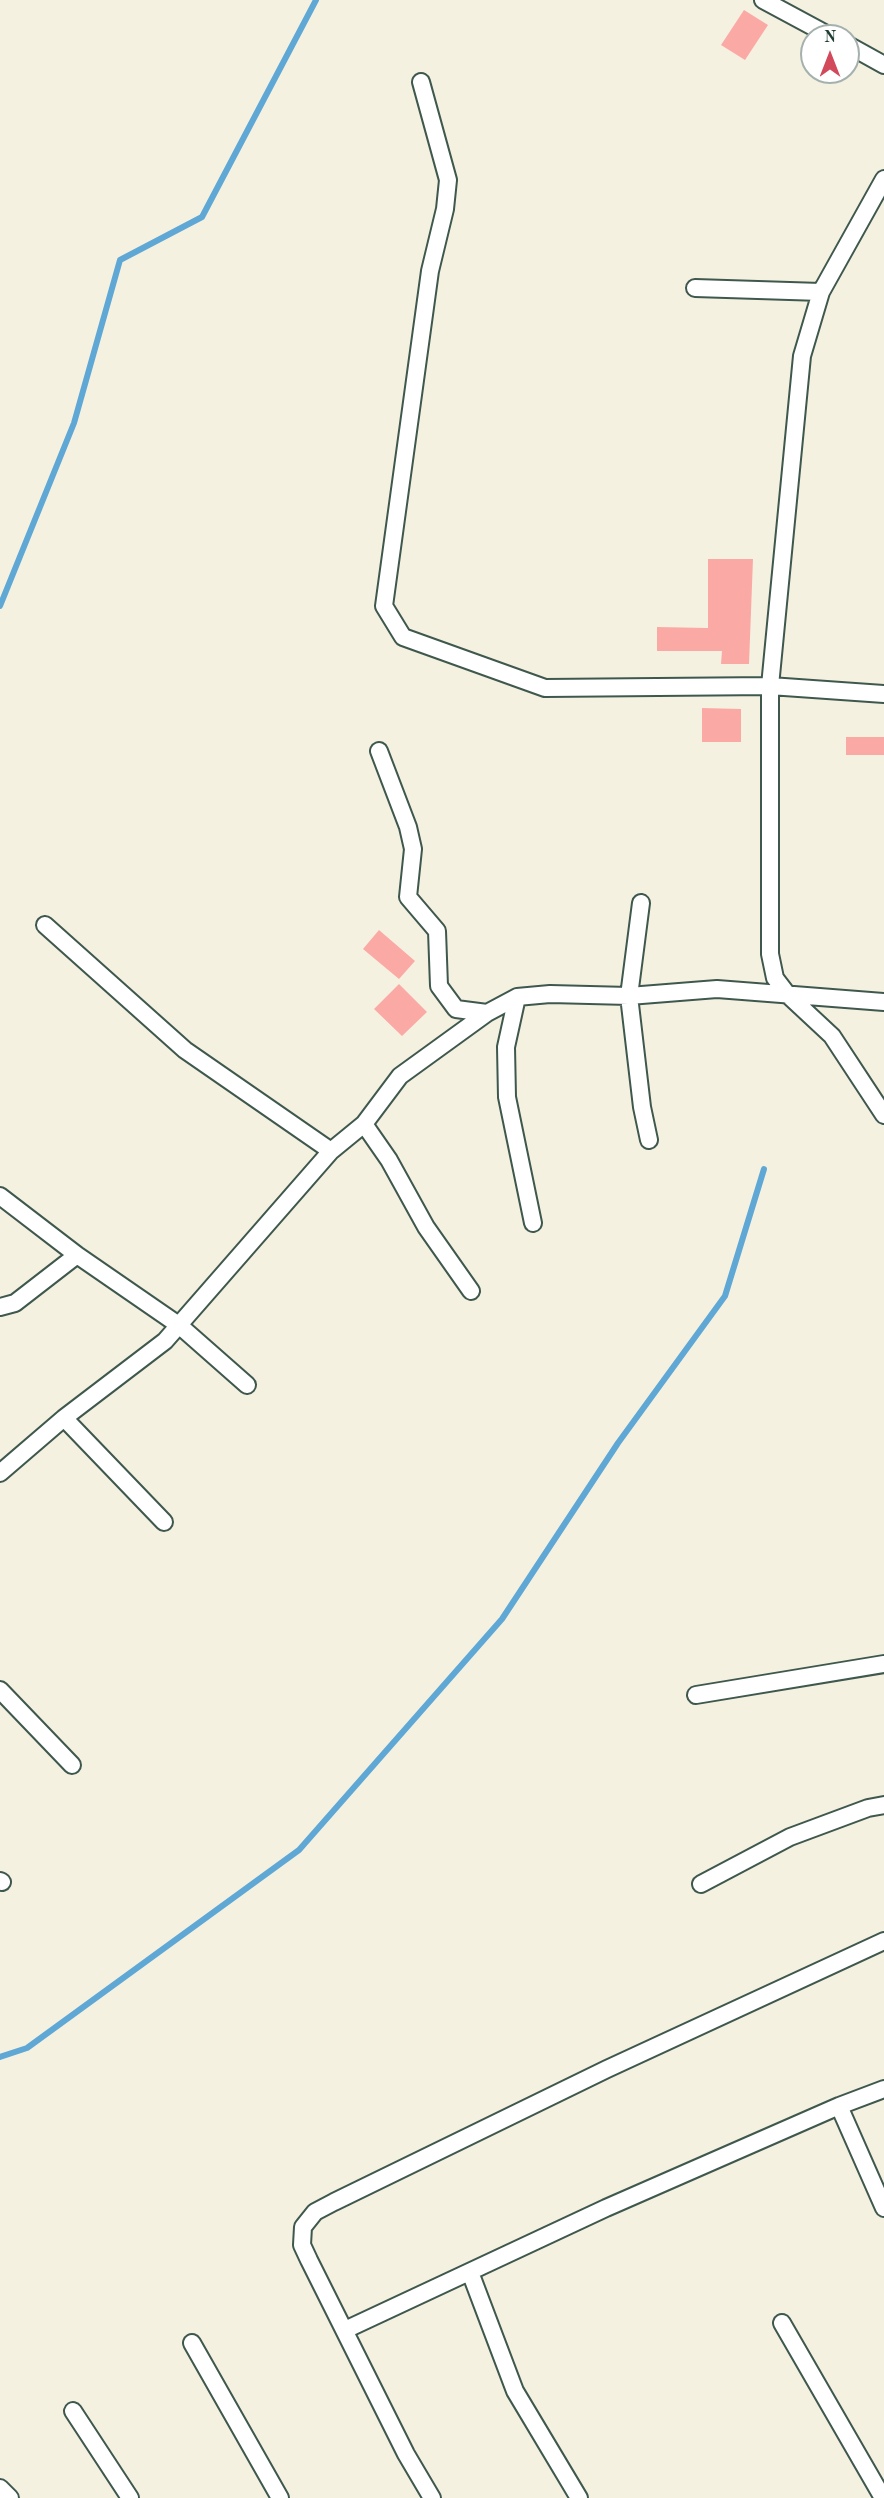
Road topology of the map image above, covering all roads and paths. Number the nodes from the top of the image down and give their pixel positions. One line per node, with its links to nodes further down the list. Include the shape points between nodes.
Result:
1 (763, 0): 2 (street)
2 (808, 24)
3 (860, 52): 4 (street)
4 (884, 65)
5 (422, 82): 9 (street, via 448,180 446,209 430,271 384,606 403,637 545,688)
6 (884, 179): 8 (street)
7 (695, 288): 8 (street)
8 (821, 292): 9 (street, via 802,356)
9 (770, 686): 10 (street); 14 (street, via 770,954 775,978)
10 (884, 694)
11 (379, 751): 18 (street, via 413,849 408,897 437,931 439,986 456,1009)
12 (641, 903): 15 (street)
13 (45, 926): 22 (street, via 185,1050)
14 (788, 995): 15 (street, via 717,989); 17 (street); 19 (street, via 832,1036)
15 (629, 996): 16 (street); 21 (street)
16 (517, 997): 18 (street); 24 (street, via 506,1047 507,1096)
17 (884, 1002)
18 (487, 1013): 20 (street, via 400,1076)
19 (884, 1115)
20 (364, 1124): 22 (street); 26 (street, via 390,1160 426,1227)
21 (649, 1140)
22 (331, 1151): 28 (street)
23 (0, 1196): 25 (street)
24 (533, 1223)
25 (77, 1255): 27 (street, via 15,1303); 28 (street)
26 (471, 1291)
27 (0, 1307)
28 (180, 1326): 29 (street); 30 (street)
29 (247, 1385)
30 (64, 1418): 31 (street); 32 (street)
31 (0, 1473)
32 (164, 1522)
33 (884, 1664): 35 (street)
34 (0, 1690): 36 (street)
35 (696, 1695)
36 (72, 1765)
37 (884, 1805): 38 (street, via 790,1837)
38 (701, 1884)
39 (884, 1941): 45 (street, via 607,2068 315,2212 303,2227 302,2245)
40 (884, 2090): 41 (street)
41 (839, 2106): 42 (street); 43 (street)
42 (884, 2208)
43 (470, 2272): 45 (street); 53 (street, via 515,2391)
44 (782, 2323): 54 (street)
45 (345, 2330): 52 (street)
46 (192, 2343): 51 (street)
47 (73, 2411): 50 (street)
48 (0, 2488): 49 (street)
49 (10, 2498)
50 (130, 2498)
51 (280, 2498)
52 (432, 2498)
53 (579, 2498)
54 (882, 2498)

